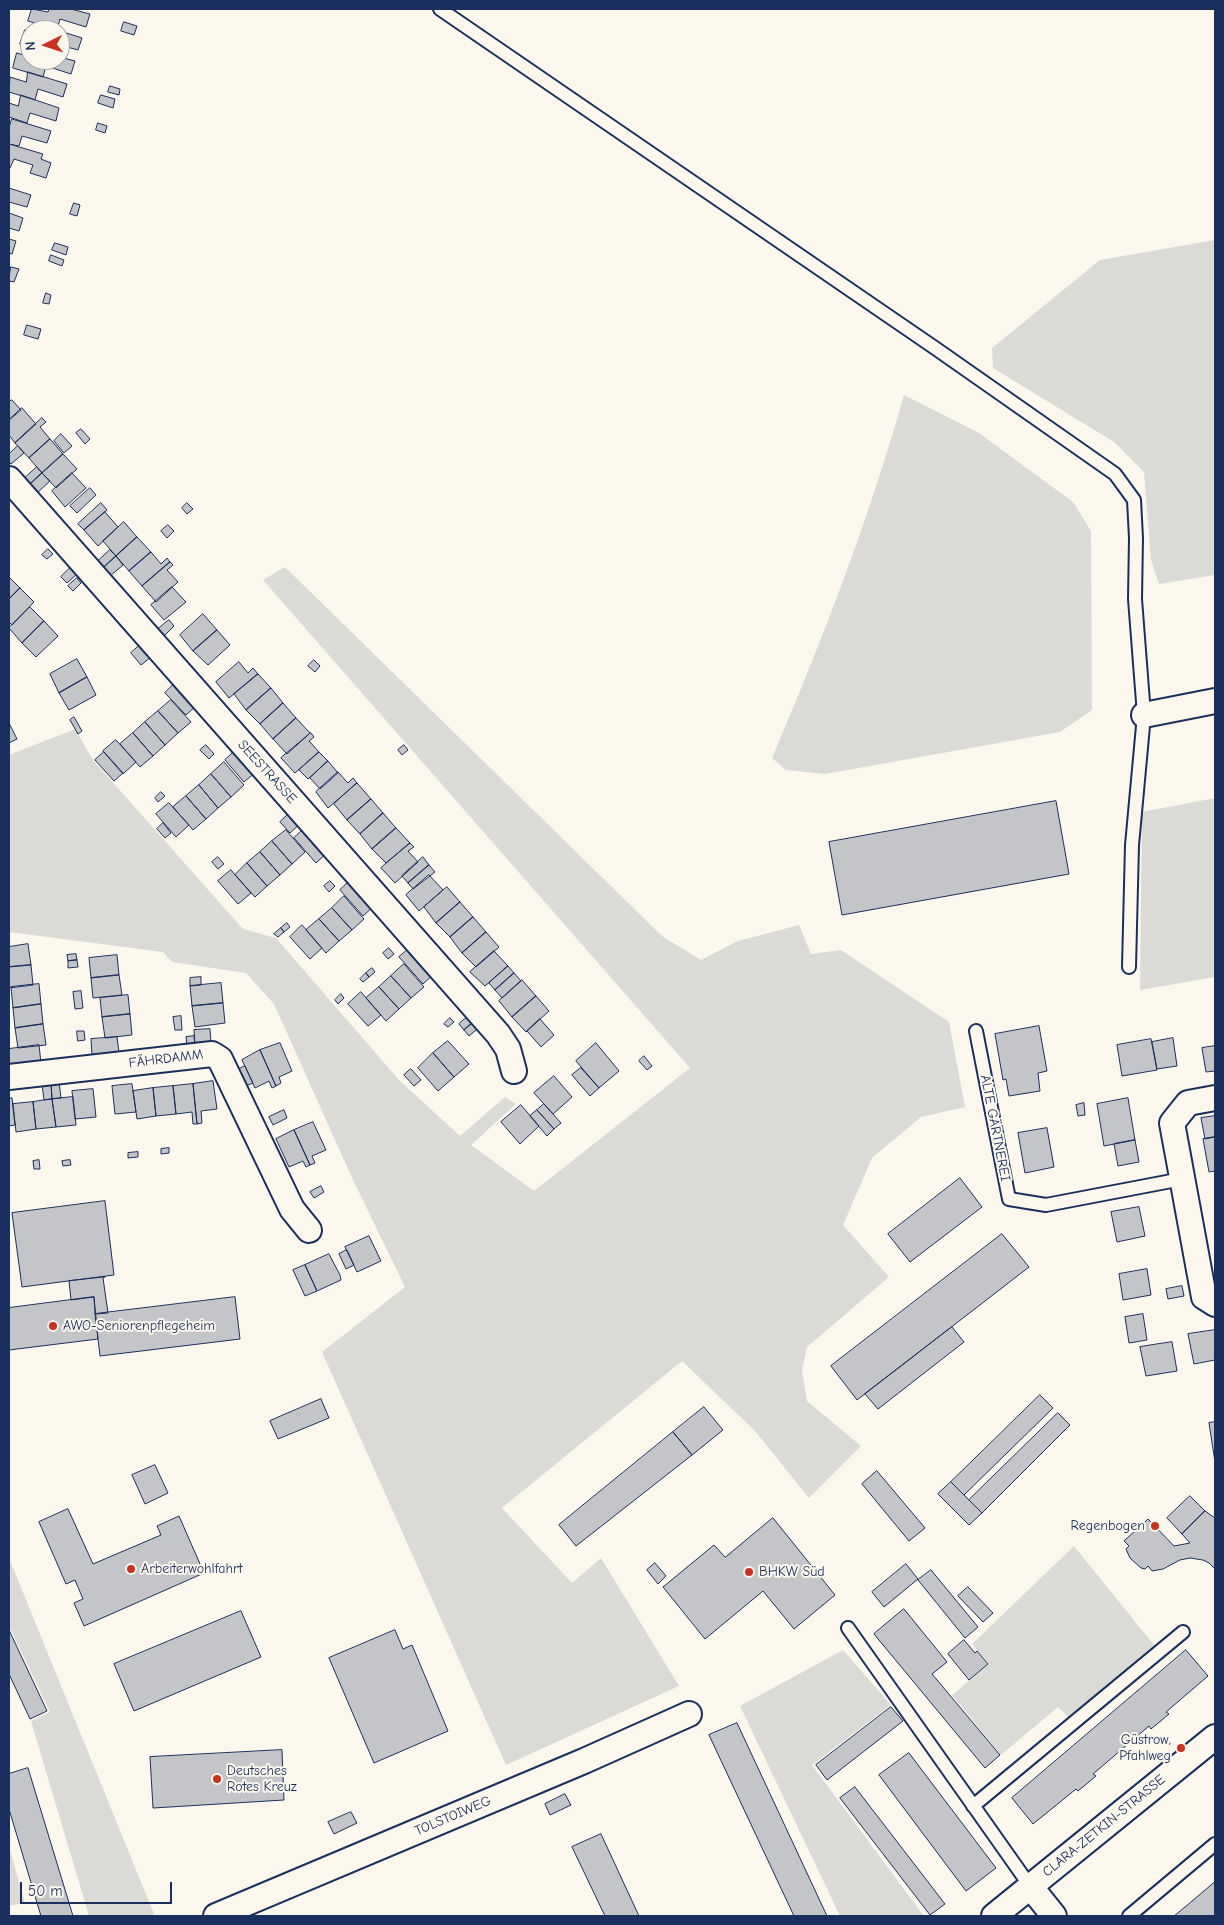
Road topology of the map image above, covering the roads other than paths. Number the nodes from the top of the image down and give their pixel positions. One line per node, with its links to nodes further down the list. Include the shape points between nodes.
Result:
1 (440, 9): 4 (lane, via 1115,474 1134,500 1135,599)
2 (9, 479): 7 (street, SEESTRASSE, via 498,1034 508,1049)
3 (1215, 701): 4 (street)
4 (1144, 715): 5 (lane, via 1132,845)
5 (1129, 967)
6 (976, 1031): 10 (lane, ALTE GÄRTNEREI, via 1009,1198 1046,1205)
7 (514, 1071)
8 (9, 1078): 11 (street, FÄHRDAMM, via 212,1054 220,1060 292,1209)
9 (1215, 1098): 10 (street, via 1188,1103 1172,1122)
10 (1182, 1179): 12 (street, via 1204,1297)
11 (309, 1230)
12 (1215, 1304)
13 (848, 1628): 17 (lane)
14 (1183, 1632): 17 (lane)
15 (689, 1714): 20 (street, TOLSTOIWEG)
16 (1215, 1737): 19 (street, CLARA-ZETKIN-STRASSE)
17 (973, 1806): 19 (lane)
18 (1215, 1844): 23 (lane)
19 (1030, 1886): 21 (street, CLARA-ZETKIN-STRASSE); 22 (street)
20 (216, 1916)
21 (994, 1916)
22 (1054, 1916)
23 (1129, 1916)

